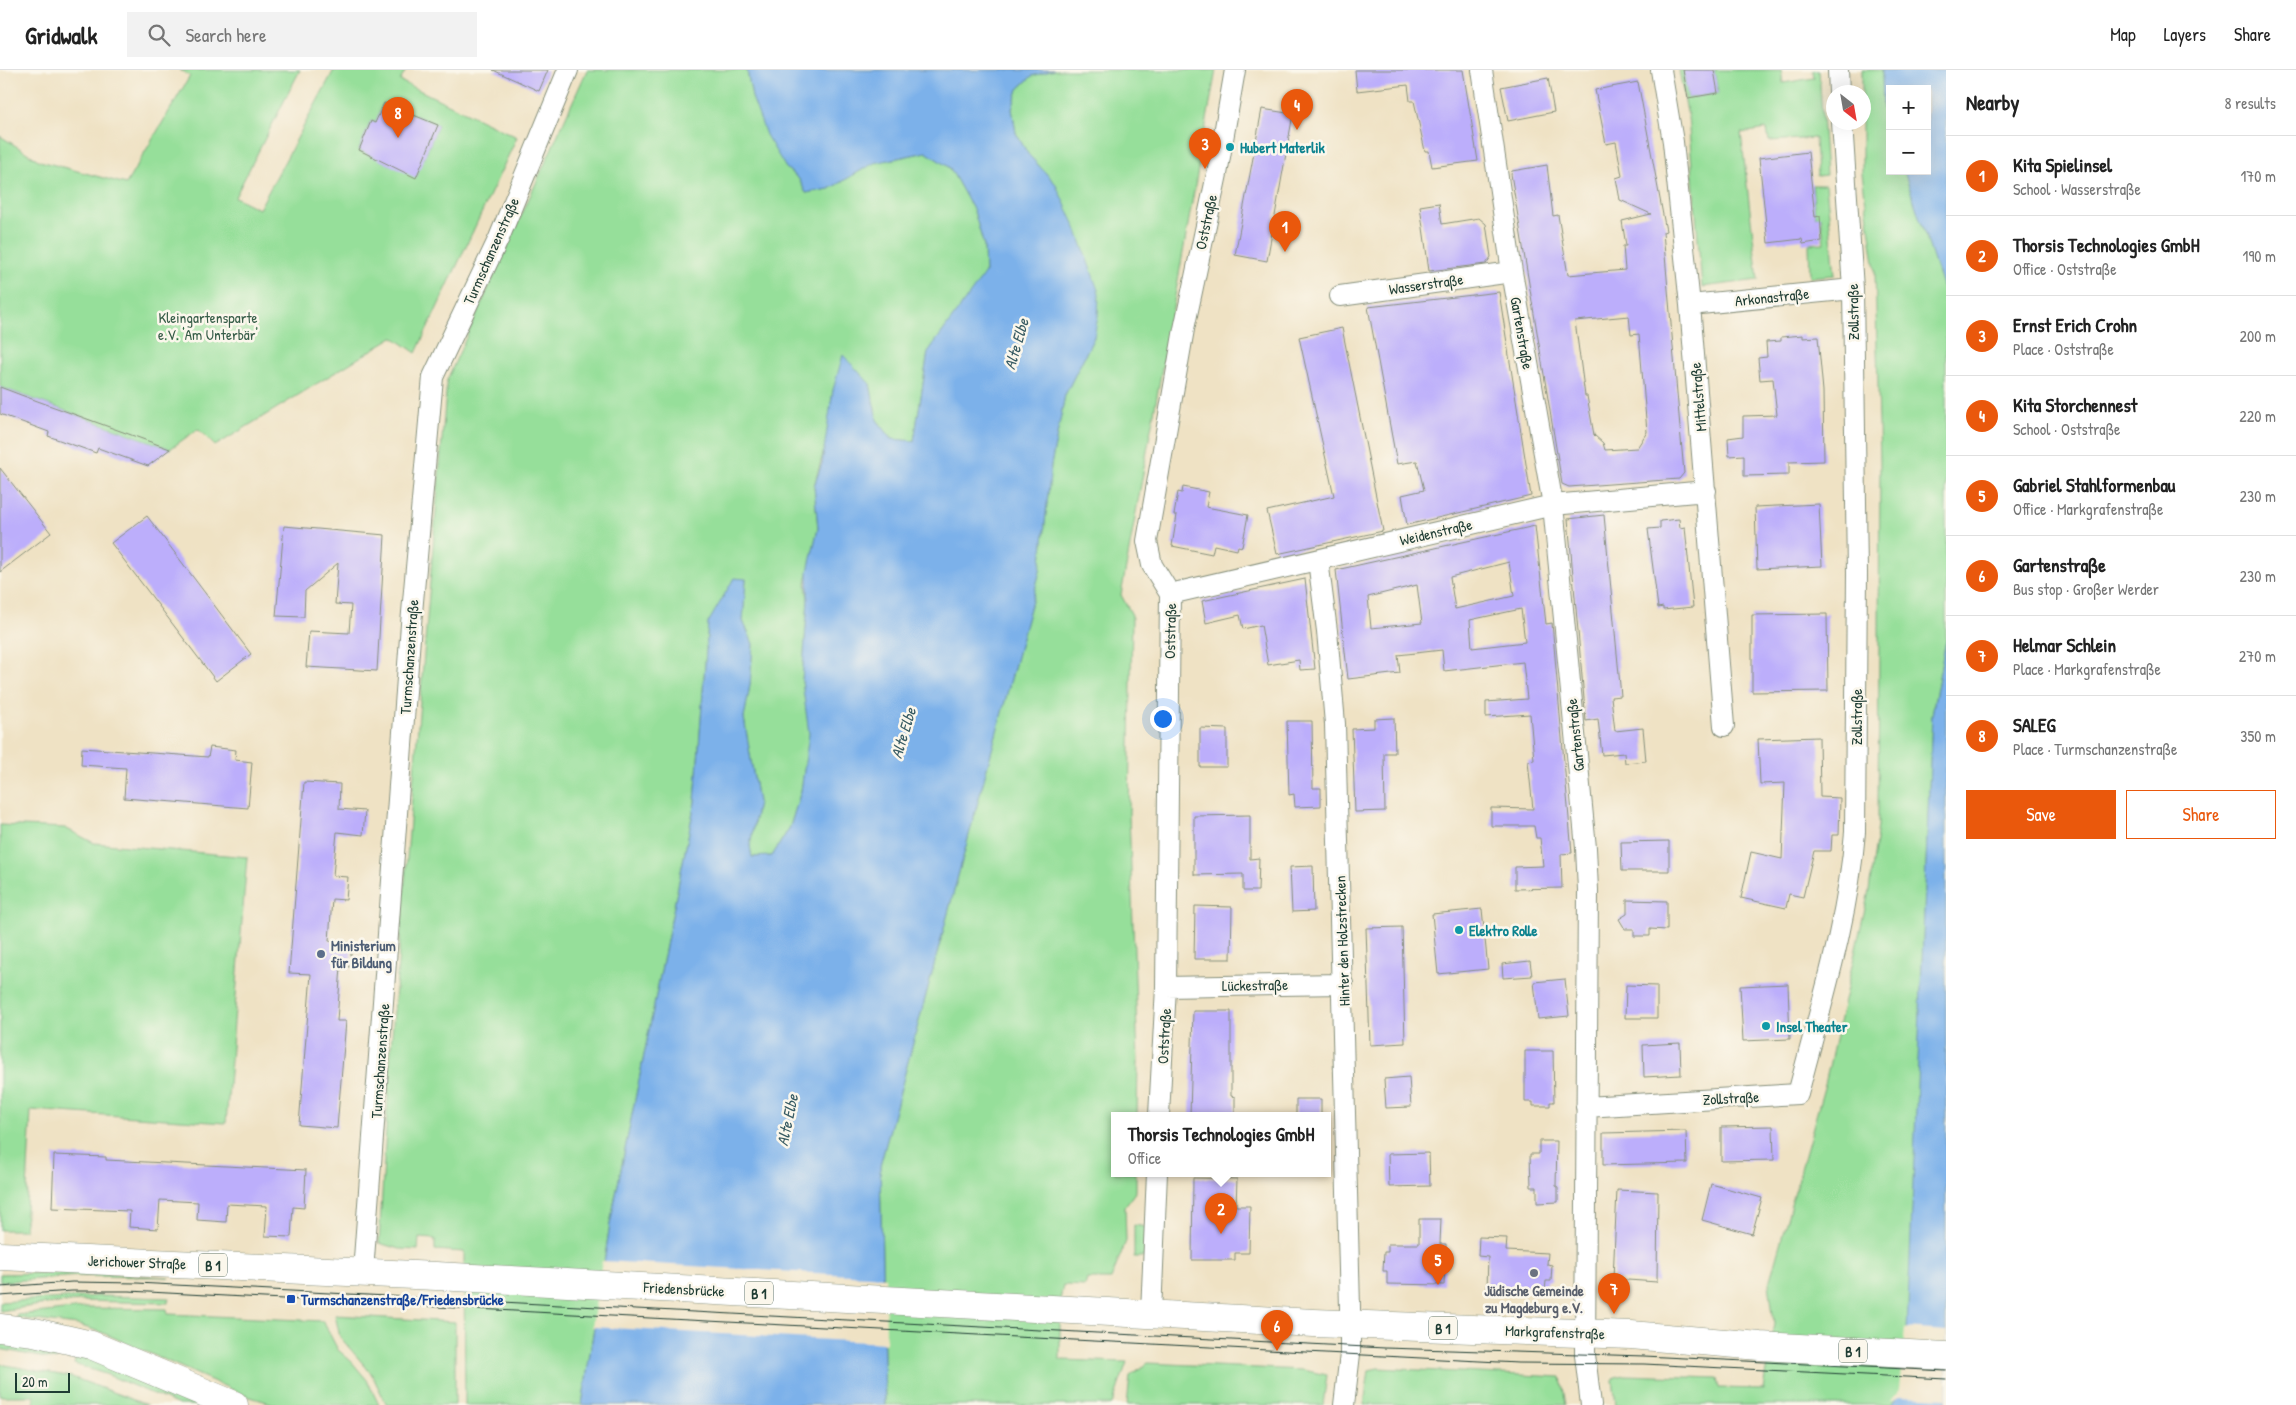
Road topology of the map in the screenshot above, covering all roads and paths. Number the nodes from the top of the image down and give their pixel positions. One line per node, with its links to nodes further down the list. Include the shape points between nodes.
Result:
1 (568, 70): 23 (street, Turmschanzenstraße, via 499,238 433,377 411,624)
2 (1235, 70): 15 (street, Oststraße, via 1184,329 1147,541 1152,565)
3 (1482, 70): 8 (street, Gartenstraße)
4 (1661, 70): 11 (street, Mittelstraße, via 1673,142)
5 (1838, 70): 6 (street)
6 (1839, 85)
7 (1843, 130): 9 (street, Zollstraße)
8 (1512, 272): 10 (street, Wasserstraße); 13 (street, Gartenstraße)
9 (1853, 289): 11 (street, Arkonastraße); 19 (street, Zollstraße, via 1857,573 1855,832 1843,913 1798,1094)
10 (1340, 296)
11 (1690, 305): 12 (street, Mittelstraße)
12 (1706, 490): 13 (street, Weidenstraße); 16 (street, Mittelstraße)
13 (1553, 505): 14 (street, Weidenstraße); 19 (street, Gartenstraße, via 1586,848)
14 (1318, 560): 15 (street, Weidenstraße); 17 (street, Hinter den Holzstrecken, via 1334,701)
15 (1170, 594): 18 (street, Oststraße)
16 (1724, 726)
17 (1343, 984): 18 (street, Lückestraße); 25 (street, Hinter den Holzstrecken)
18 (1166, 987): 20 (street, Oststraße)
19 (1586, 1107): 27 (street, Gartenstraße)
20 (1160, 1112)
21 (1157, 1177): 24 (street)
22 (0, 1256): 23 (main road, Jerichower Straße / B 1)
23 (363, 1272): 24 (main road, Friedensbrücke / B 1)
24 (1151, 1313): 25 (main road, B 1)
25 (1350, 1324): 27 (main road, Markgrafenstraße / B 1); 30 (street, Hinter den Holzstrecken)
26 (0, 1328): 29 (main road, via 91,1345)
27 (1586, 1333): 28 (main road, Markgrafenstraße / B 1); 31 (street, Gartenstraße)
28 (1946, 1356)
29 (234, 1405)
30 (1344, 1405)
31 (1591, 1405)

